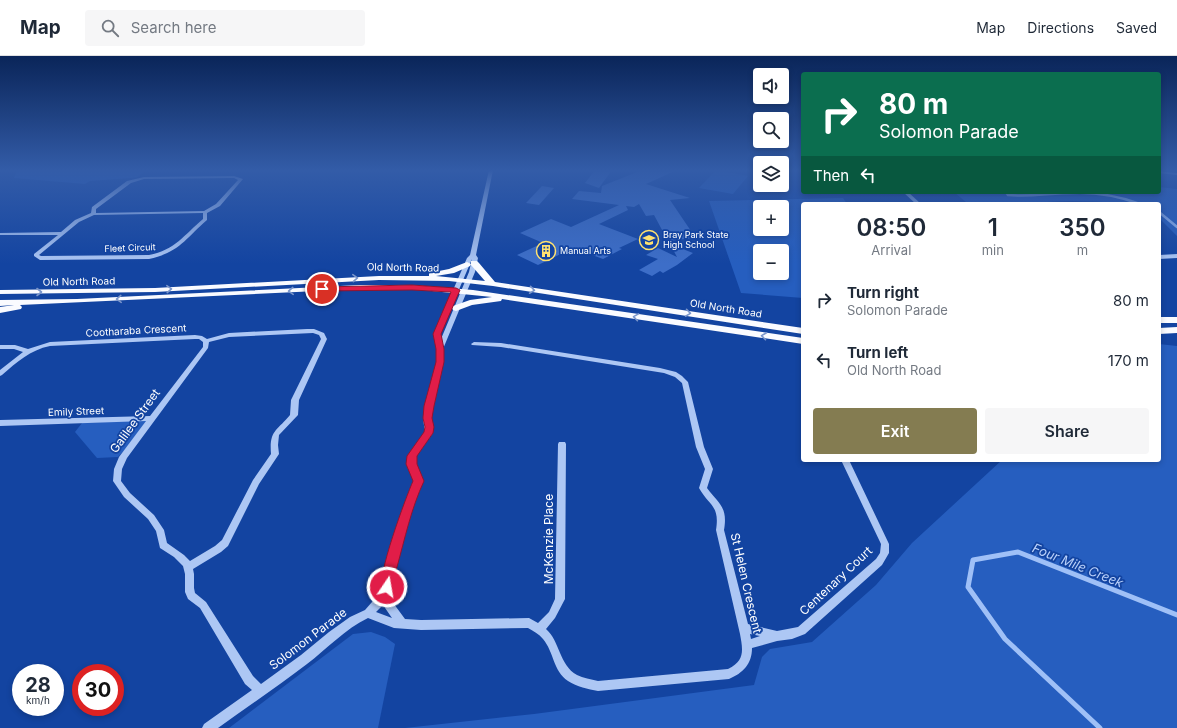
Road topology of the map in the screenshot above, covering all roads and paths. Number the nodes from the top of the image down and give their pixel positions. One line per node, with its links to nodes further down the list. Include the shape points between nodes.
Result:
1 (103, 201): 5 (street, Fleet Circuit, via 94,208)
2 (221, 201): 4 (street, Fleet Circuit)
3 (484, 201): 10 (street)
4 (205, 212): 5 (street); 6 (street, Fleet Circuit, via 205,219 175,249 149,257 37,256 38,252)
5 (93, 214): 6 (street, Fleet Circuit, via 77,221)
6 (63, 233): 7 (street)
7 (0, 234)
8 (1177, 256): 9 (street)
9 (1161, 257)
10 (471, 261): 11 (main road); 12 (street); 13 (main road)
11 (425, 278): 12 (main road, Old North Road); 15 (main road, Old North Road, one-way to 11, via 155,290 355,278)
12 (464, 280): 13 (main road, Old North Road); 14 (street)
13 (493, 284): 24 (main road, Old North Road, one-way to 24)
14 (460, 291): 16 (main road, Old North Road); 18 (main road, Old North Road, one-way to 18, via 412,287 360,287); 19 (street, Solomon Parade); 30 (street, Solomon Parade, via 437,334)
15 (0, 292)
16 (506, 297): 19 (main road); 27 (main road, Old North Road, one-way to 16)
17 (0, 303): 18 (main road, Old North Road)
18 (29, 303): 20 (main road)
19 (456, 308): 30 (street, Solomon Parade)
20 (0, 310)
21 (1161, 320): 22 (main road)
22 (1177, 320)
23 (1177, 330): 25 (main road)
24 (801, 331)
25 (1161, 331)
26 (206, 341): 31 (street, Cootharaba Crescent, via 195,337 50,344); 33 (street, Galilee Street, via 206,347); 37 (street, Cootharaba Crescent, via 229,335 307,331 319,332 324,339 295,400 294,415 275,434 275,454 256,482 229,536 218,549)
27 (801, 341)
28 (474, 344): 42 (street, St Helen Crescent, via 501,345 637,366 670,372 685,382 700,447 709,469 703,488 722,515 720,530)
29 (0, 347): 31 (street, Cootharaba Crescent, via 15,347)
30 (440, 349): 38 (street, Solomon Parade, via 440,362 427,418 428,433 412,456 411,464 419,481 410,500)
31 (27, 351): 32 (street, Cootharaba Crescent)
32 (0, 374)
33 (153, 418): 34 (street, Emily Street); 37 (street, Galilee Street, via 123,457 117,481 127,495 151,517 160,530 163,545 180,557)
34 (0, 423)
35 (562, 444): 41 (street, McKenzie Place, via 560,599 552,615)
36 (846, 462): 43 (street, Centenary Court, via 885,544 884,553 879,562 801,631)
37 (188, 567): 45 (street, via 189,591 194,599 203,605 249,680)
38 (383, 597): 39 (street, Solomon Parade); 40 (street)
39 (368, 613): 40 (street); 45 (street, Solomon Parade, via 333,635)
40 (402, 623): 41 (street, via 529,623)
41 (540, 628): 44 (street, St Helen Crescent, via 547,634 561,665 571,677 598,686 729,674 744,663)
42 (744, 628): 43 (street, Centenary Court); 44 (street, St Helen Crescent)
43 (777, 636): 44 (street, Centenary Court)
44 (747, 645)
45 (260, 691): 46 (street, Solomon Parade)
46 (208, 728)

